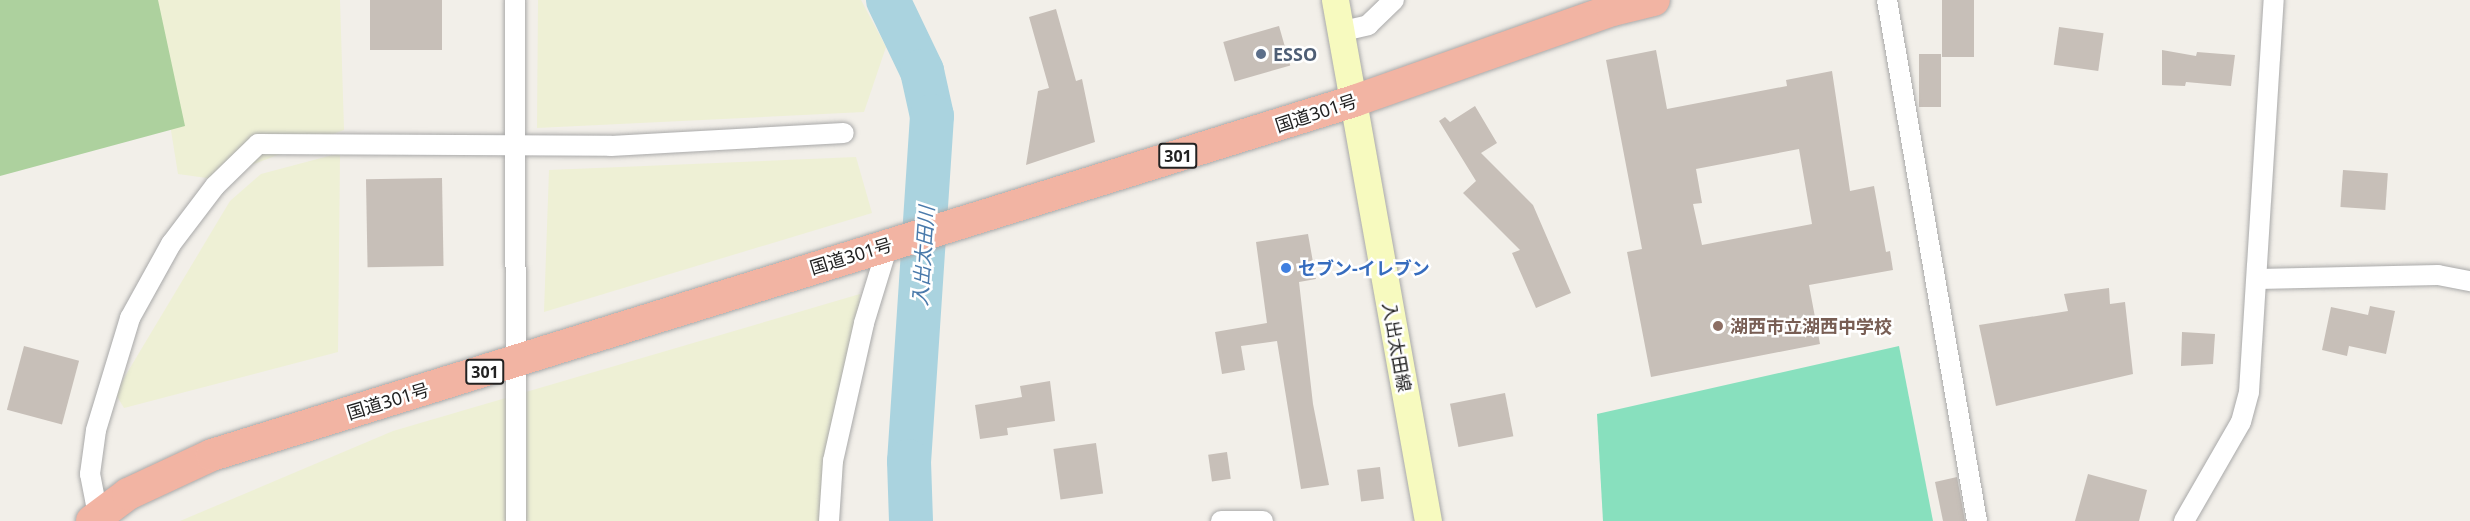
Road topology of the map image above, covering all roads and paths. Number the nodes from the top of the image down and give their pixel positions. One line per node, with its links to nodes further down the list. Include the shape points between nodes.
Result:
1 (515, 0): 10 (street)
2 (1335, 0): 7 (main road, 入出太田線)
3 (1394, 0): 7 (street, via 1368,25)
4 (1654, 0): 8 (highway, 国道301号 / 301, via 1613,10)
5 (1887, 0): 21 (street)
6 (2274, 0): 12 (street)
7 (1343, 31): 8 (main road, 入出太田線)
8 (1354, 101): 11 (highway, 国道301号 / 301); 20 (main road, 入出太田線)
9 (844, 133): 10 (street, via 611,146)
10 (516, 143): 14 (street); 15 (street, via 258,144 242,155 171,244 130,318 95,441 90,474)
11 (888, 245): 14 (highway, 国道301号 / 301); 17 (street, via 864,323 833,461)
12 (2258, 279): 13 (street, via 2438,275); 22 (street, via 2253,360 2241,422)
13 (2470, 281)
14 (518, 362): 15 (highway, 国道301号 / 301, via 212,455 128,494); 16 (street)
15 (95, 518)
16 (516, 521)
17 (830, 521)
18 (1221, 521): 19 (street)
19 (1263, 521)
20 (1428, 521)
21 (1977, 521)
22 (2184, 521)

